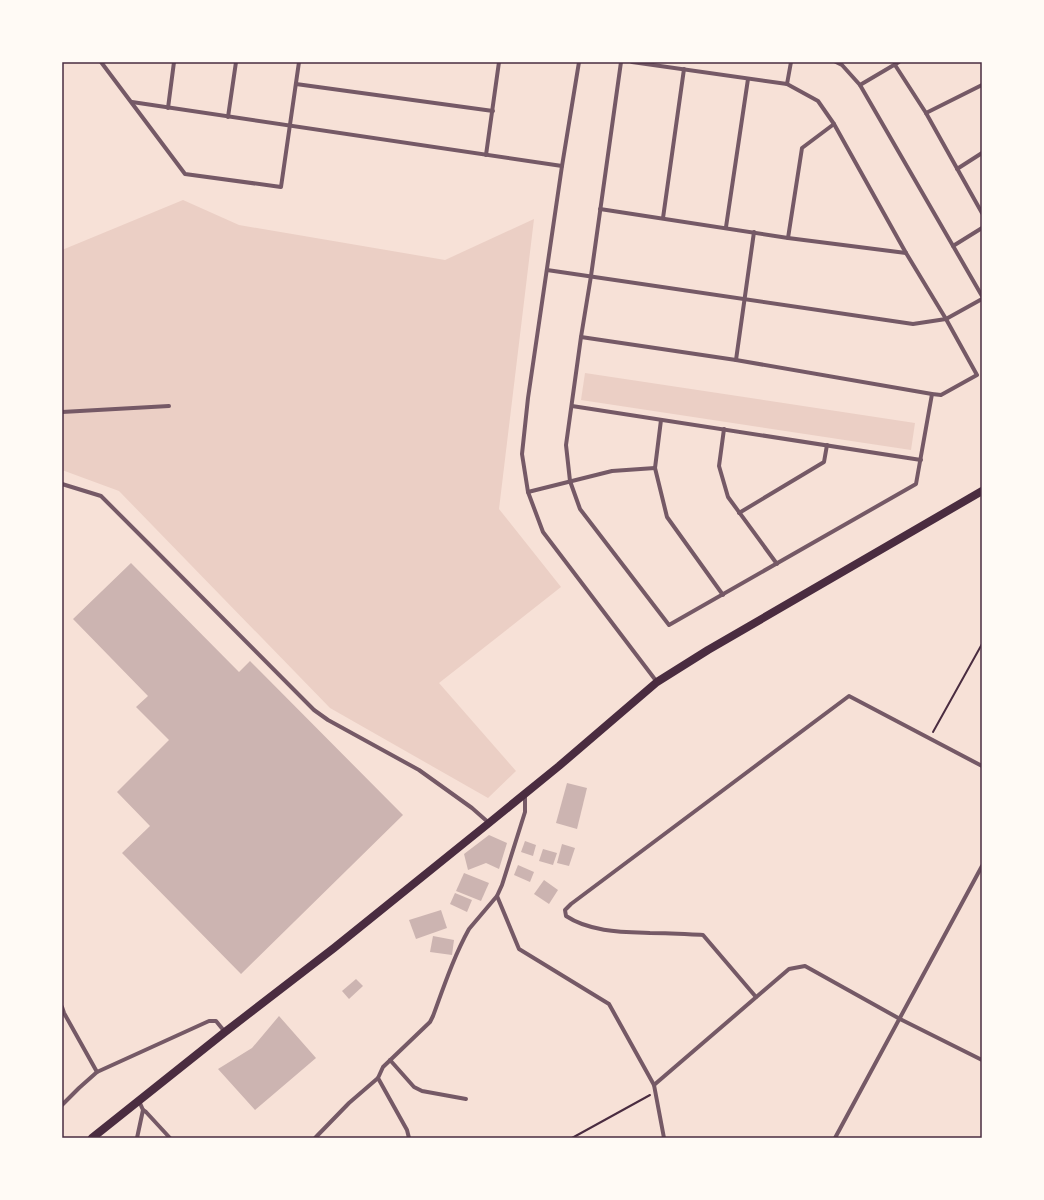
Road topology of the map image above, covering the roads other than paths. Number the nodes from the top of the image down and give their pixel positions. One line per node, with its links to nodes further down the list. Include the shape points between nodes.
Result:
1 (101, 62): 19 (street)
2 (174, 62): 20 (street)
3 (236, 62): 23 (street)
4 (299, 62): 15 (street)
5 (500, 62): 21 (street)
6 (579, 62): 28 (street)
7 (621, 62): 30 (street)
8 (632, 62): 13 (street)
9 (791, 62): 16 (street)
10 (836, 62): 17 (street)
11 (899, 62): 12 (street)
12 (895, 65): 17 (street); 22 (street)
13 (684, 70): 14 (street); 32 (street)
14 (748, 79): 16 (street); 33 (street)
15 (296, 84): 21 (street); 25 (street)
16 (788, 84): 24 (street, via 818,101)
17 (860, 85): 37 (street)
18 (982, 85): 22 (street)
19 (132, 102): 20 (street); 25 (street, via 185,174 281,187)
20 (168, 108): 23 (street)
21 (493, 111): 27 (street)
22 (926, 113): 29 (street)
23 (228, 117): 25 (street)
24 (834, 124): 36 (street, via 802,148); 38 (street)
25 (290, 127): 27 (street)
26 (982, 153): 29 (street)
27 (486, 155): 28 (street)
28 (562, 166): 39 (street)
29 (957, 169): 31 (street)
30 (600, 208): 32 (street); 40 (street)
31 (982, 213)
32 (663, 218): 33 (street)
33 (726, 228): 35 (street)
34 (982, 228): 37 (street)
35 (754, 232): 36 (street); 42 (street)
36 (788, 238): 38 (street)
37 (953, 246): 41 (street)
38 (906, 253): 43 (street)
39 (547, 270): 40 (street); 58 (street, via 522,454)
40 (591, 276): 42 (street); 44 (street)
41 (982, 298): 43 (street)
42 (744, 300): 43 (street, via 913,324); 45 (street)
43 (946, 319): 46 (street, via 977,375 941,395)
44 (581, 337): 45 (street); 48 (street)
45 (736, 360): 46 (street)
46 (932, 394): 53 (street)
47 (169, 406): 49 (street)
48 (572, 406): 50 (street); 55 (street, via 566,446)
49 (62, 412)
50 (661, 420): 51 (street); 54 (street)
51 (724, 430): 52 (street); 59 (street, via 719,466 728,497)
52 (827, 446): 53 (street); 59 (street, via 824,462)
53 (921, 460): 60 (street, via 916,484)
54 (655, 468): 55 (street, via 612,470); 61 (street, via 667,517)
55 (570, 481): 58 (street); 61 (street, via 580,509 669,625)
56 (62, 484): 65 (street, via 100,496 314,710 419,770)
57 (982, 491): 62 (highway)
58 (528, 492): 62 (street, via 543,532)
59 (740, 513): 60 (street)
60 (777, 564): 61 (street)
61 (723, 595)
62 (657, 682): 64 (highway)
63 (982, 766): 68 (street, via 849,696 565,910 566,916 572,920 597,929 703,934)
64 (525, 793): 65 (highway); 67 (street, via 525,812)
65 (489, 822): 71 (highway, via 334,948)
66 (982, 866): 70 (street)
67 (497, 896): 72 (street, via 469,929 430,1022); 76 (street, via 519,949 609,1004)
68 (756, 997): 70 (street, via 789,969 805,966); 76 (street)
69 (62, 1007): 74 (street)
70 (900, 1019): 73 (street); 87 (street)
71 (225, 1032): 74 (street, via 216,1021 209,1021); 78 (highway)
72 (390, 1060): 75 (street); 77 (street, via 414,1087 422,1091)
73 (982, 1060)
74 (97, 1072): 79 (street)
75 (378, 1078): 84 (street); 85 (street, via 407,1130)
76 (654, 1085): 86 (street)
77 (466, 1099)
78 (139, 1101): 80 (street); 81 (highway)
79 (62, 1105)
80 (143, 1110): 82 (street); 83 (street)
81 (92, 1138)
82 (137, 1138)
83 (170, 1138)
84 (315, 1138)
85 (408, 1138)
86 (664, 1138)
87 (835, 1138)

